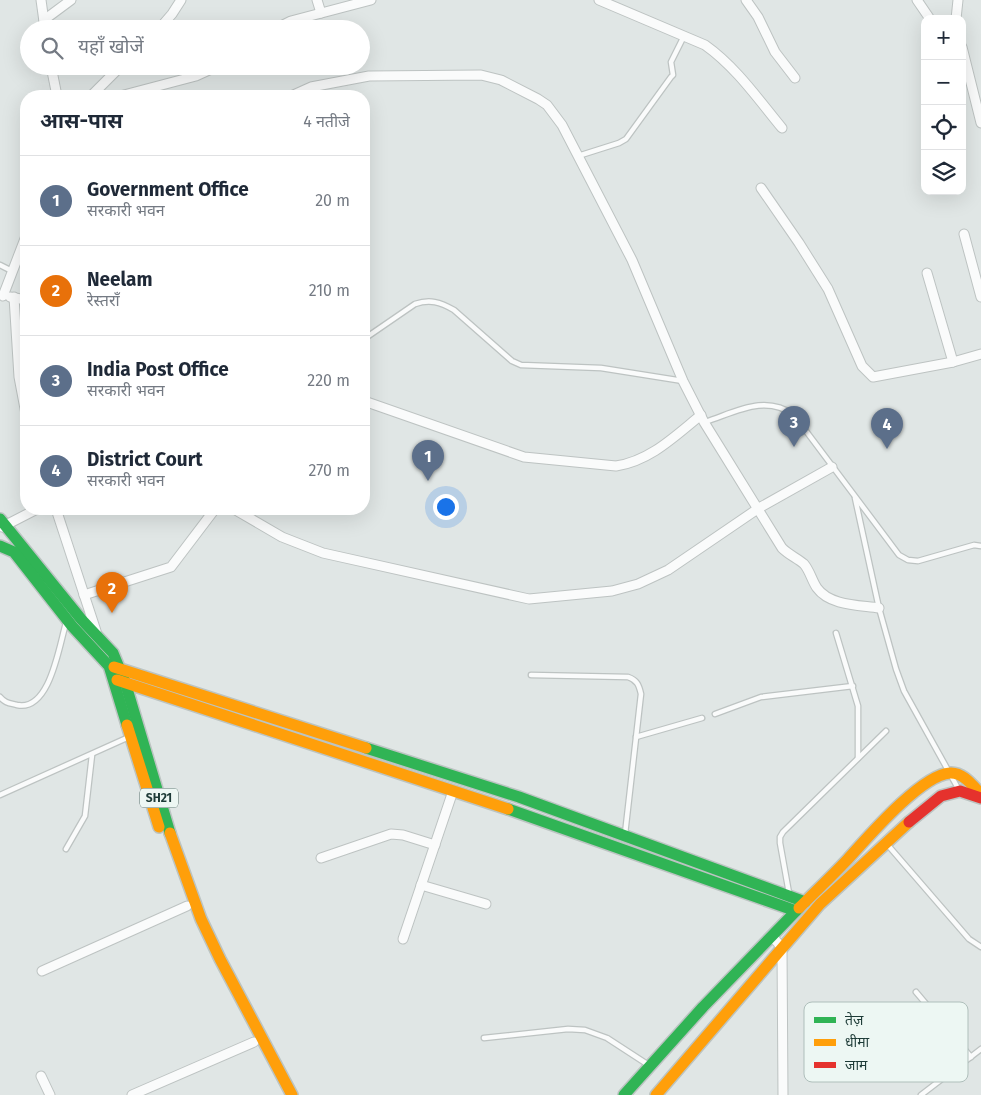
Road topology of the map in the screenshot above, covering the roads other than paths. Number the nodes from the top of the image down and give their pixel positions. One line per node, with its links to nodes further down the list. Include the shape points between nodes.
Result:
1 (41, 0): 13 (street)
2 (71, 0): 14 (street)
3 (180, 0): 15 (street)
4 (317, 0): 10 (street)
5 (371, 0): 10 (street)
6 (598, 0): 17 (street)
7 (746, 0): 22 (street)
8 (917, 0): 11 (street)
9 (958, 0): 12 (street)
10 (321, 13): 16 (street)
11 (927, 15)
12 (956, 15)
13 (44, 20)
14 (49, 20)
15 (167, 20)
16 (298, 20)
17 (684, 36): 28 (street, via 705,45 724,60); 29 (lane, via 671,62 671,78 630,135 620,143)
18 (966, 67): 27 (street)
19 (53, 75): 23 (street)
20 (112, 75): 24 (street)
21 (198, 75): 25 (street)
22 (795, 78)
23 (56, 90)
24 (97, 90)
25 (143, 90)
26 (305, 90): 29 (street, via 369,76 491,77 547,105)
27 (981, 123)
28 (782, 128)
29 (578, 156): 43 (street, via 632,260)
30 (761, 188): 42 (street, via 828,289 862,366 873,377)
31 (964, 234): 38 (street)
32 (20, 251): 34 (street)
33 (0, 265): 34 (lane)
34 (12, 272): 36 (street)
35 (927, 273): 42 (street)
36 (1, 296): 37 (street)
37 (14, 297): 39 (street); 44 (street)
38 (981, 297)
39 (20, 298)
40 (370, 335): 43 (lane, via 415,304 433,301 454,310 512,361 521,364 601,368)
41 (981, 354): 42 (street)
42 (953, 362)
43 (684, 381): 46 (street)
44 (20, 382)
45 (370, 403): 46 (street, via 524,457 616,466 650,455)
46 (702, 419): 47 (lane, via 757,405 784,407 794,415); 49 (street)
47 (832, 467): 48 (lane); 49 (street)
48 (854, 496): 57 (lane, via 892,547 908,560 918,561 974,545); 60 (lane)
49 (759, 508): 53 (street, via 668,570 638,584 612,591 529,599 323,553 282,537); 60 (street, via 782,548 805,565 818,590 842,602)
50 (23, 515): 54 (street)
51 (58, 515): 59 (street)
52 (210, 515): 59 (street, via 171,567)
53 (244, 515)
54 (2, 524): 63 (main road, SH21, via 75,612)
55 (0, 536): 58 (main road)
56 (0, 546): 58 (main road, SH21)
57 (981, 546)
58 (14, 552): 61 (main road, SH21)
59 (84, 595): 63 (street)
60 (879, 608): 76 (lane, via 904,691)
61 (67, 619): 63 (main road, SH21); 68 (lane, via 49,684 36,701 24,706 4,702)
62 (836, 633): 67 (lane)
63 (93, 641): 64 (main road, SH21)
64 (114, 671): 66 (main road); 72 (main road, SH21); 82 (main road, via 519,797)
65 (531, 674): 73 (lane, via 628,677 636,680 641,694)
66 (125, 682): 77 (main road); 114 (main road, SH21, via 169,830 201,919)
67 (853, 686): 69 (lane, via 761,698); 75 (lane, via 859,713)
68 (0, 697)
69 (715, 714)
70 (702, 718): 73 (lane)
71 (886, 731): 75 (lane)
72 (130, 736): 74 (lane); 91 (main road, SH21)
73 (636, 737): 82 (lane)
74 (92, 755): 79 (lane); 85 (lane, via 85,816)
75 (858, 758): 88 (lane, via 780,837)
76 (950, 773): 78 (lane); 80 (main road, via 964,776); 89 (main road, via 936,778 901,805)
77 (453, 791): 84 (street); 93 (main road)
78 (960, 791): 81 (main road); 83 (main road, via 941,796)
79 (0, 794)
80 (981, 794)
81 (981, 798)
82 (625, 836): 88 (main road)
83 (885, 842): 92 (main road); 97 (lane, via 969,939)
84 (434, 845): 86 (street, via 392,834); 87 (street)
85 (66, 849)
86 (322, 858)
87 (421, 885): 90 (street); 96 (street)
88 (790, 897): 89 (main road)
89 (805, 902): 92 (street); 93 (main road)
90 (486, 904)
91 (187, 906): 99 (street); 103 (main road, SH21)
92 (817, 908): 94 (main road)
93 (796, 911): 94 (street); 95 (main road)
94 (809, 919): 98 (main road)
95 (772, 936): 98 (street); 108 (main road)
96 (403, 939)
97 (981, 947)
98 (782, 948): 116 (main road); 117 (street)
99 (42, 971)
100 (916, 992): 101 (lane)
101 (924, 1002)
102 (484, 1038): 108 (lane, via 585,1030 606,1038)
103 (254, 1042): 112 (street); 113 (main road, SH21)
104 (981, 1049): 106 (lane)
105 (968, 1053): 106 (lane)
106 (971, 1057): 107 (lane)
107 (968, 1059)
108 (651, 1066): 115 (main road)
109 (41, 1076): 111 (street)
110 (938, 1082): 118 (lane)
111 (50, 1095)
112 (132, 1095)
113 (282, 1095)
114 (292, 1095)
115 (624, 1095)
116 (656, 1095)
117 (783, 1095)
118 (921, 1095)

